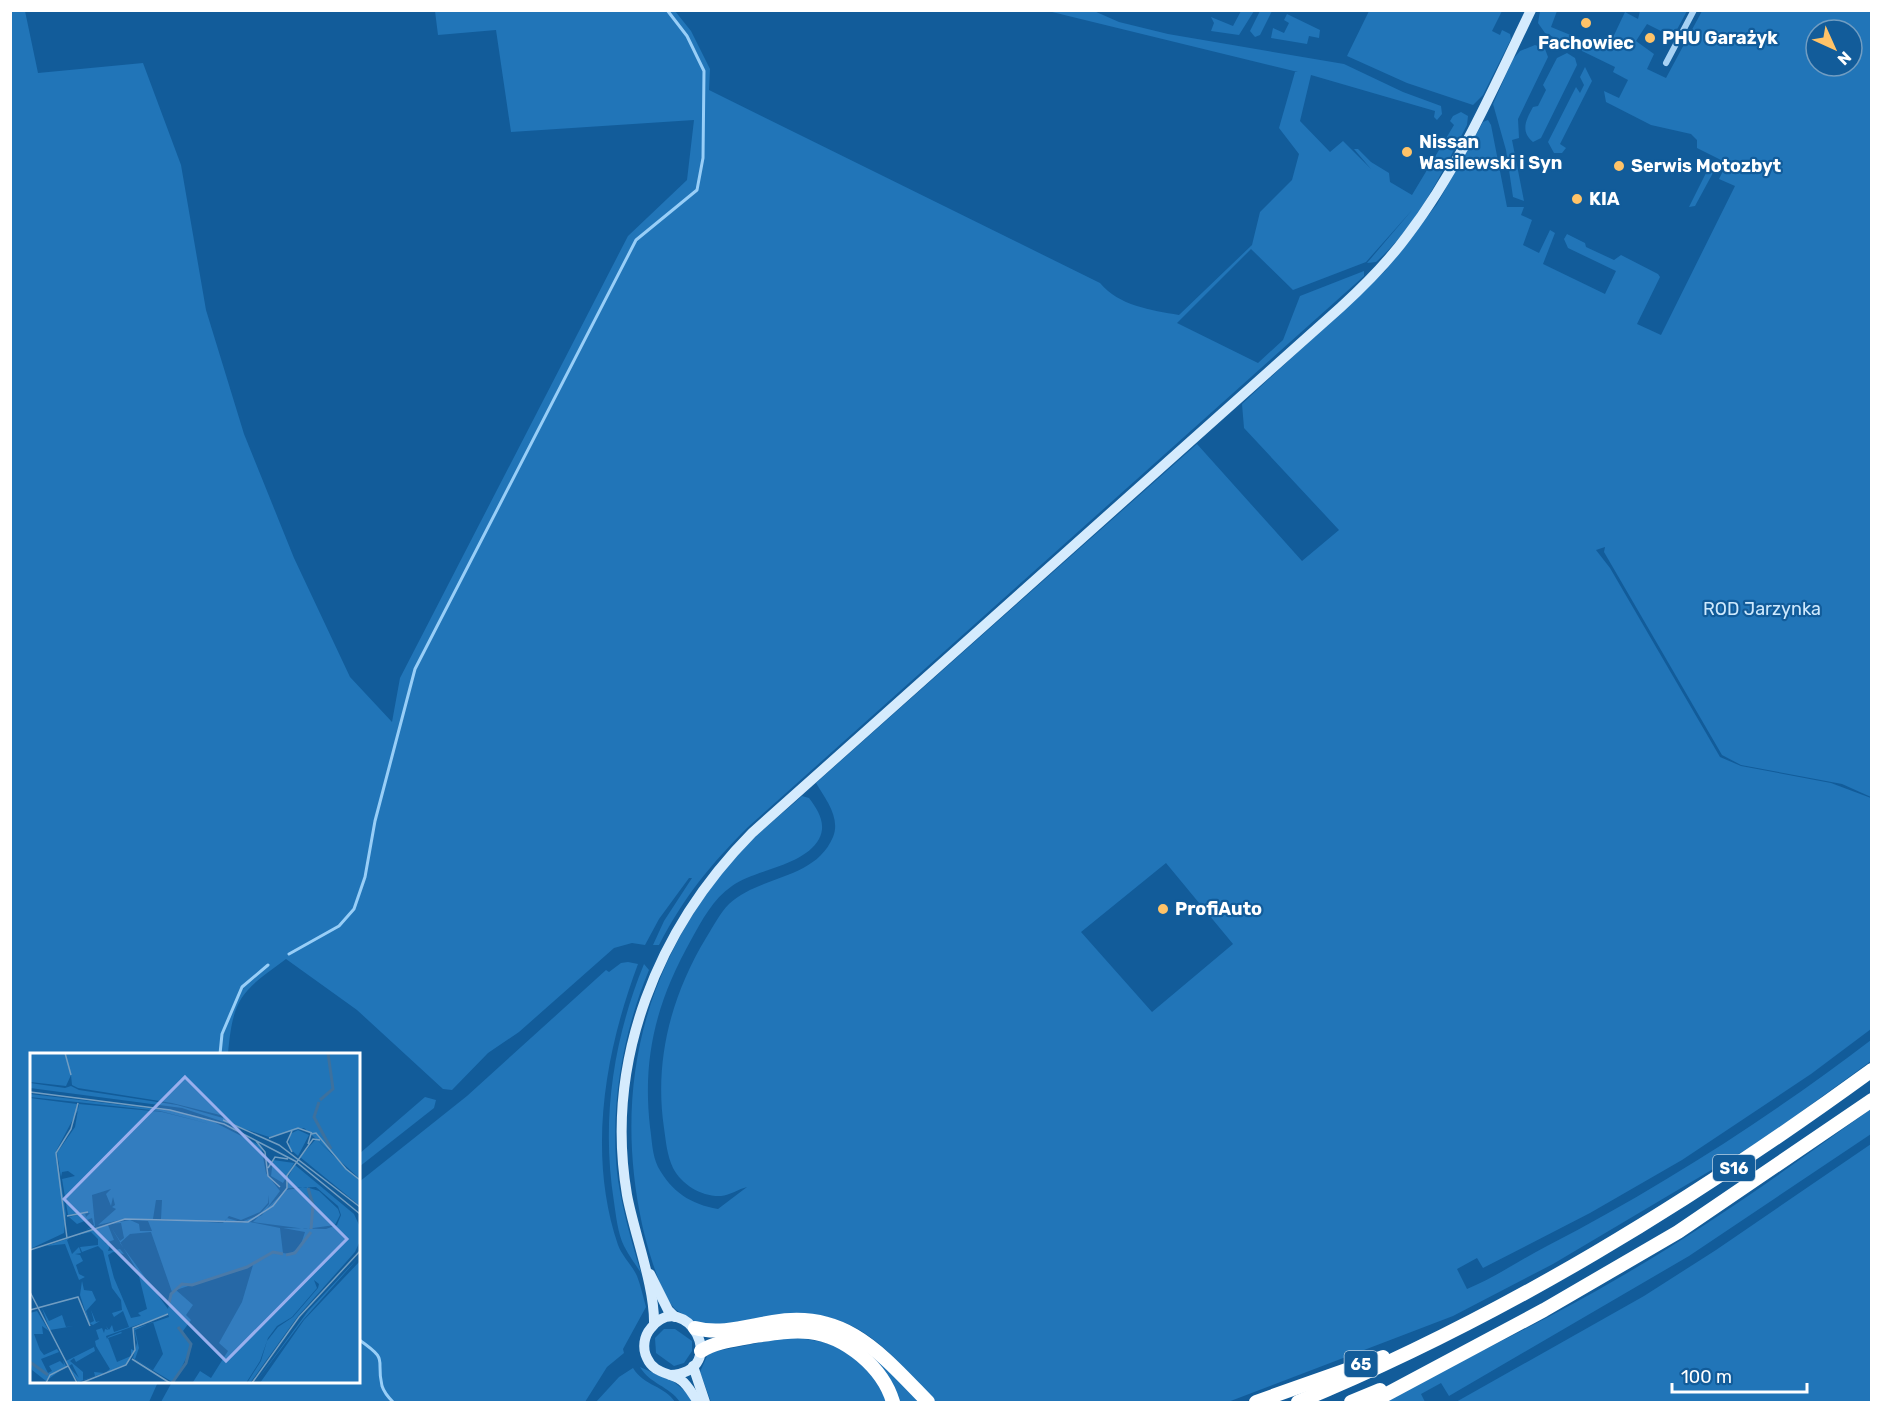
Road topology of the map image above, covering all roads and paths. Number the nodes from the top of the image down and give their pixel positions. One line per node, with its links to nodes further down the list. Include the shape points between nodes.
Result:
1 (1531, 10): 6 (main road, via 1480,114 1428,206 1364,285 752,833 690,907 658,963 641,1008 624,1091 627,1194)
2 (1694, 10): 3 (street)
3 (1666, 63)
4 (1872, 1070): 10 (highway, S16, via 1698,1192 1533,1290)
5 (1872, 1100): 12 (highway, S16, via 1678,1232 1544,1310)
6 (641, 1251): 7 (main road, via 657,1291); 8 (main road)
7 (675, 1317): 8 (main road); 9 (main road)
8 (654, 1324): 14 (main road, via 645,1338 645,1355 655,1369)
9 (695, 1328): 11 (main road); 18 (highway, via 711,1331 783,1320 826,1323 849,1331 872,1346)
10 (1458, 1329): 19 (highway, 65); 20 (highway, S16)
11 (701, 1351): 13 (main road); 17 (highway, via 760,1336 812,1332 831,1338 866,1360 889,1388)
12 (1455, 1355): 21 (highway, S16); 22 (highway, S16)
13 (693, 1366): 14 (main road); 16 (main road)
14 (670, 1375): 15 (main road, via 685,1383)
15 (698, 1402)
16 (705, 1402)
17 (893, 1402)
18 (928, 1402)
19 (1256, 1402)
20 (1298, 1402)
21 (1352, 1402)
22 (1372, 1402)

